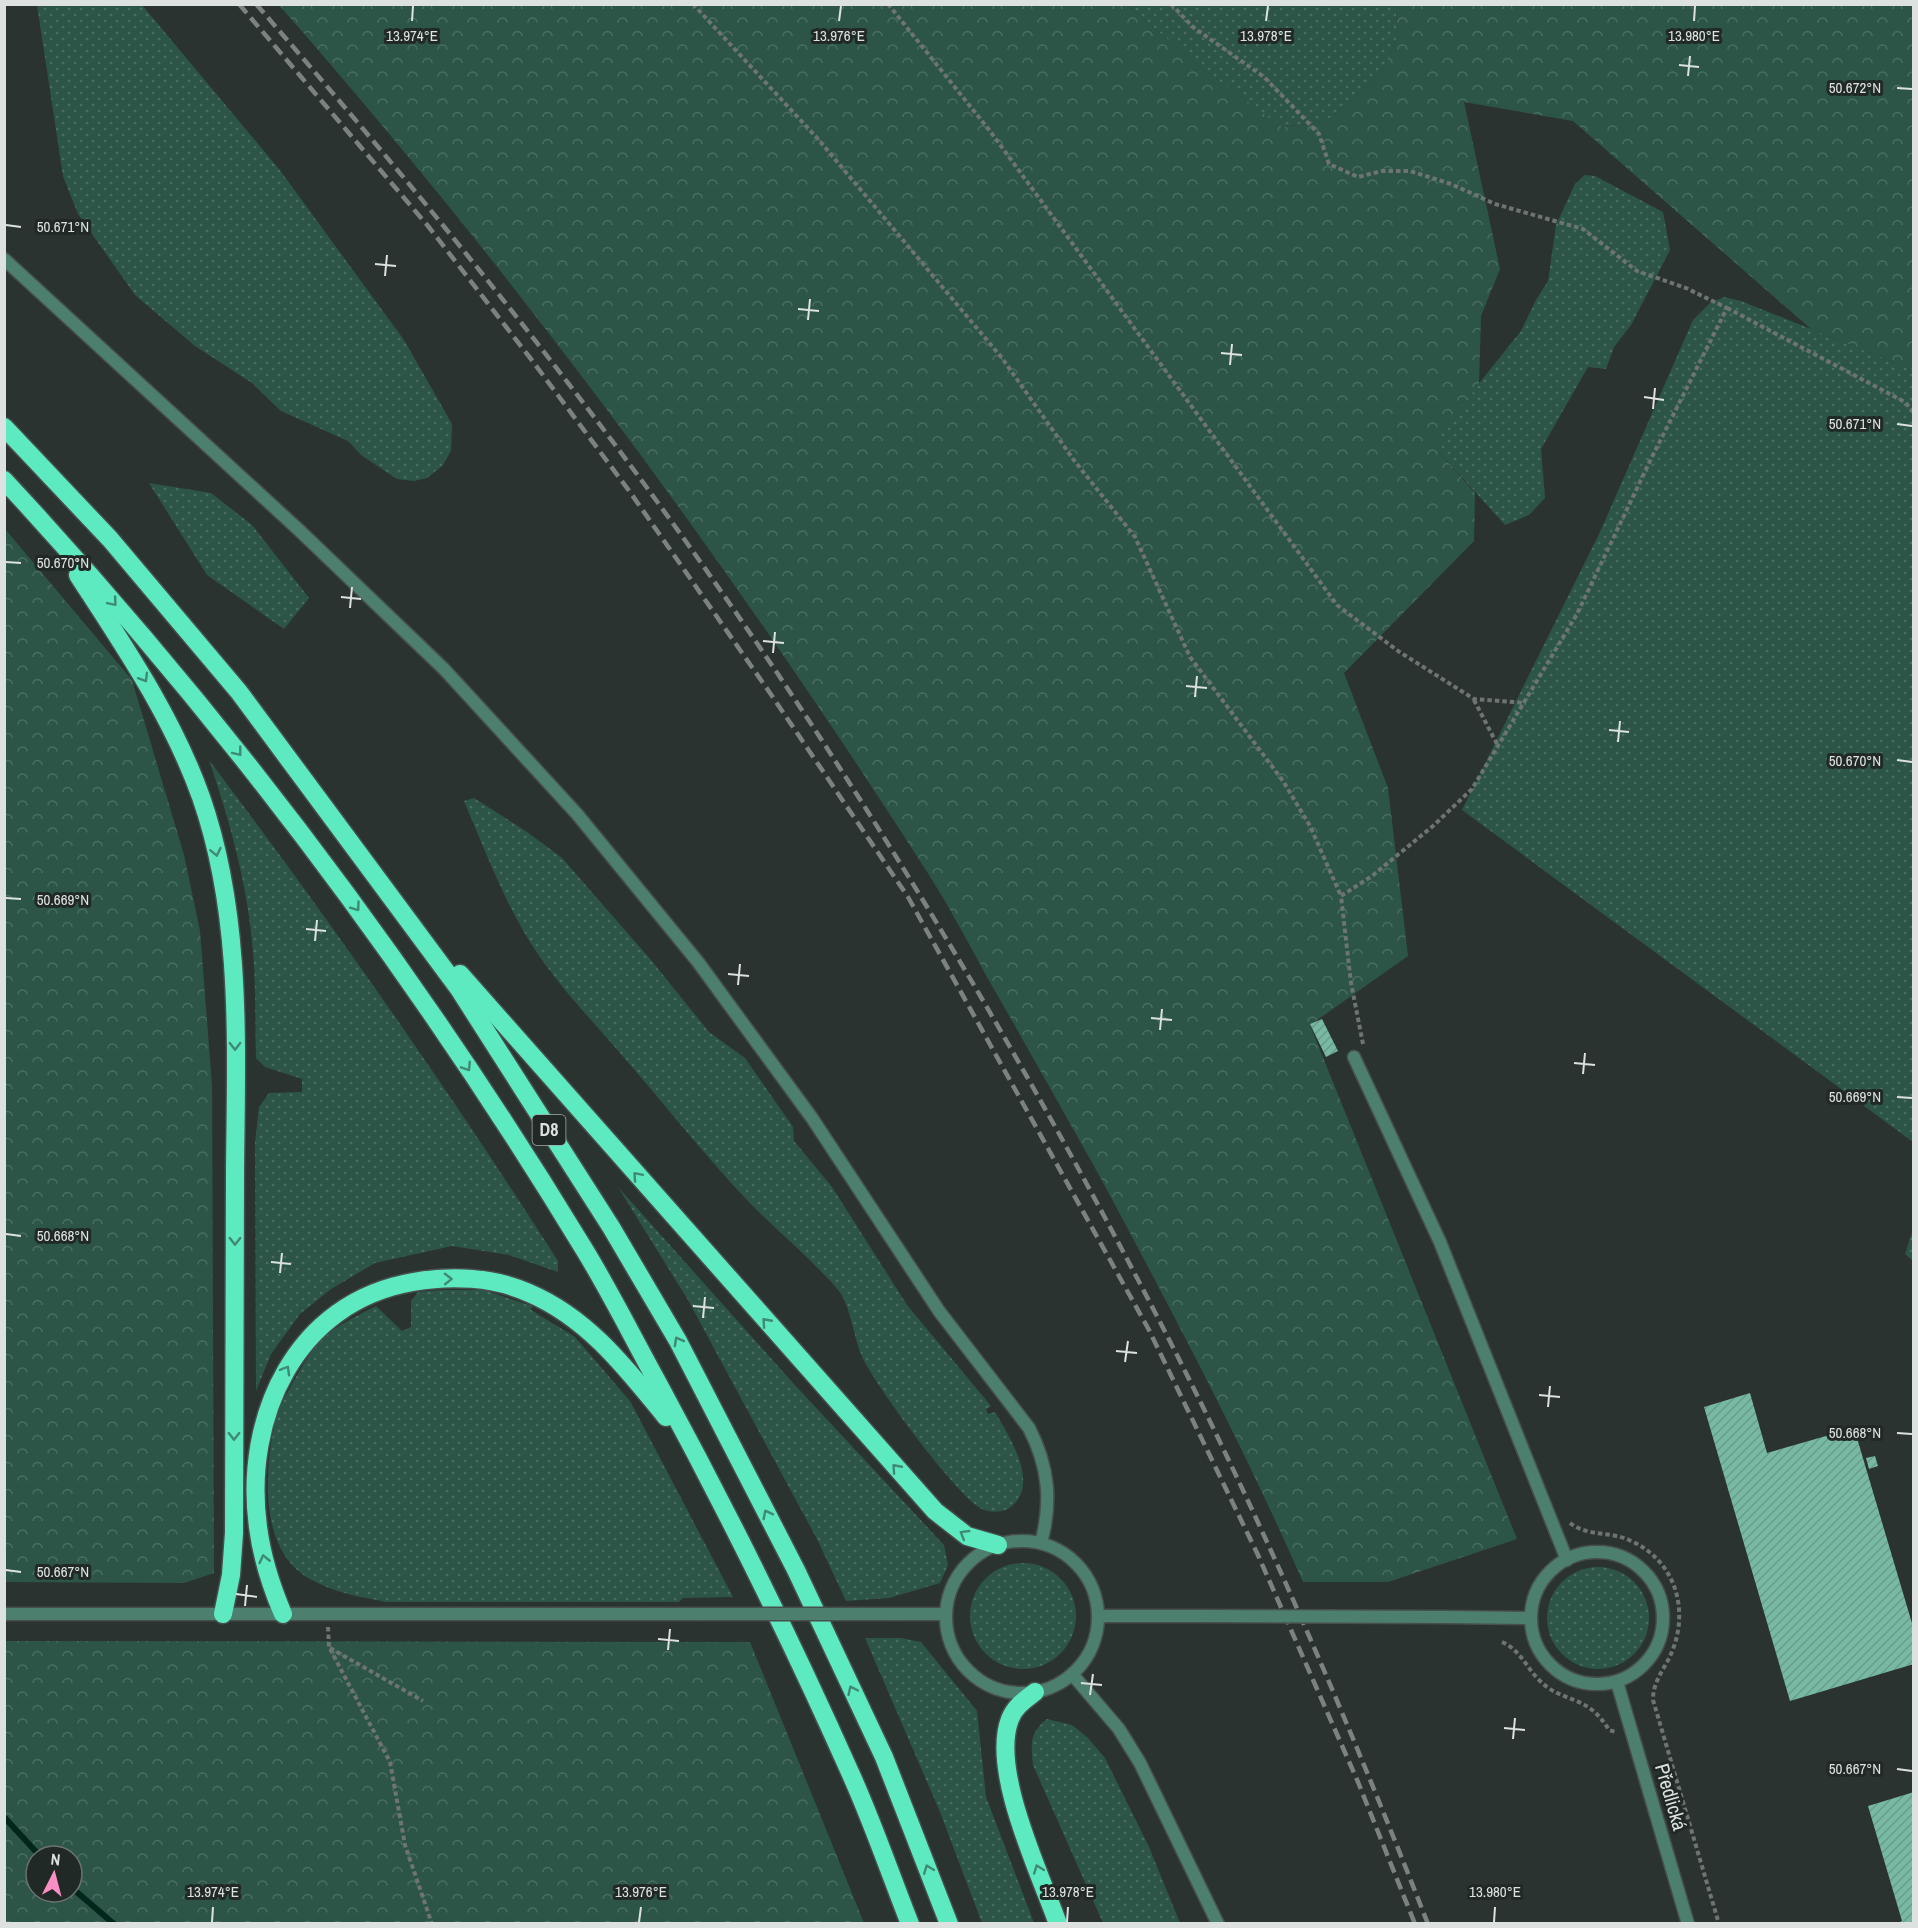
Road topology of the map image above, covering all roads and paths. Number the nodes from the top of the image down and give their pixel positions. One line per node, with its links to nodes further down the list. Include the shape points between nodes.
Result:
1 (693, 4): 13 (path, via 818,139 1002,358 1073,459 1135,537 1190,657 1310,826)
2 (888, 4): 10 (path, via 990,131 1337,605 1398,651)
3 (1171, 4): 5 (path, via 1194,27 1264,77 1319,134 1329,164 1358,177 1382,171 1410,171 1495,204 1583,229 1637,271)
4 (4, 259): 19 (street, via 444,669 577,814 698,962 812,1118 939,1311 1029,1428 1041,1455 1049,1490)
5 (1727, 308): 6 (path, via 1905,402); 11 (path, via 1577,614)
6 (1914, 413)
7 (4, 427): 14 (highway, D8, via 110,539 239,692)
8 (4, 480): 9 (highway, D8)
9 (44, 523): 17 (highway, D8, one-way to 17, via 211,716 322,859 426,1004 585,1251); 23 (highway, one-way to 23, via 135,664 176,736 204,807 224,890 233,987 236,1098 234,1533)
10 (1474, 699): 11 (path); 12 (path)
11 (1526, 703): 12 (path)
12 (1498, 747): 13 (path, via 1472,789 1372,876)
13 (1341, 896): 15 (path, via 1351,983)
14 (410, 920): 20 (highway, one-way to 14, via 967,1536 935,1511); 36 (highway, D8, one-way to 14, via 884,1757 796,1570 678,1341 611,1227 459,989)
15 (1364, 1049)
16 (1354, 1057): 21 (street, via 1440,1242)
17 (695, 1451): 24 (highway, one-way to 17, via 264,1559 257,1519 257,1460 266,1418 285,1370 311,1334 372,1294 398,1284 452,1278 502,1284 529,1293 578,1322 604,1345); 35 (highway, D8, via 854,1782)
18 (1564, 1519): 40 (path, via 1593,1533 1631,1540 1657,1561 1676,1586 1680,1621 1671,1653 1653,1688 1653,1700)
19 (1041, 1543): 20 (street, via 1019,1541); 26 (street, via 1082,1570 1091,1584)
20 (998, 1545): 25 (street, via 977,1556 961,1572 950,1592)
21 (1567, 1560): 27 (street, via 1541,1584); 30 (street, via 1595,1552 1610,1554 1636,1565 1656,1587 1664,1615 1659,1643 1642,1667)
22 (4, 1614): 23 (street)
23 (223, 1614): 24 (street)
24 (283, 1614): 25 (street, bridge)
25 (946, 1614): 31 (street, via 951,1644 978,1679 1005,1691)
26 (1098, 1616): 27 (street, bridge); 29 (street, via 1098,1629 1089,1653)
27 (1531, 1618): 30 (street, via 1536,1644 1552,1667 1576,1681)
28 (1502, 1642): 33 (path, via 1519,1653 1547,1686 1587,1704 1598,1712 1609,1730)
29 (1072, 1674): 31 (street); 38 (street, via 1119,1729 1140,1763)
30 (1617, 1682): 39 (street, Předlická)
31 (1035, 1692): 37 (highway, one-way to 31, via 1014,1803 1006,1761 1010,1719 1014,1710)
32 (423, 1701): 34 (path, via 329,1647 390,1762 405,1845)
33 (1617, 1732)
34 (432, 1923)
35 (910, 1923)
36 (949, 1923)
37 (1058, 1923)
38 (1218, 1923)
39 (1688, 1923)
40 (1719, 1923)

